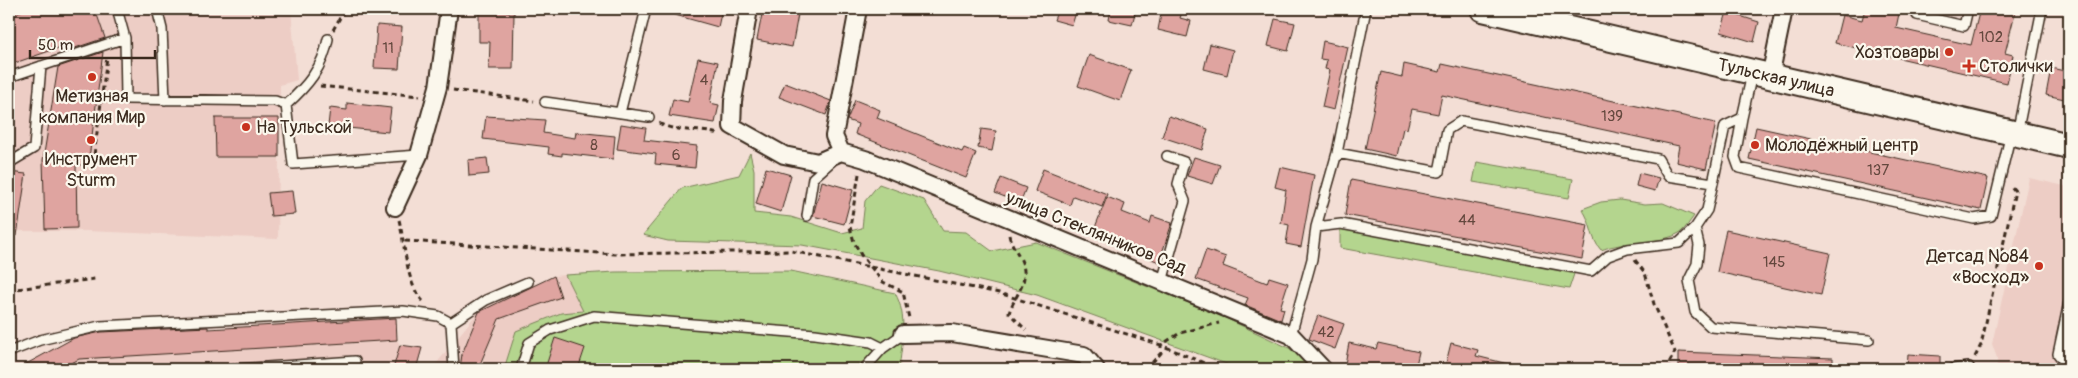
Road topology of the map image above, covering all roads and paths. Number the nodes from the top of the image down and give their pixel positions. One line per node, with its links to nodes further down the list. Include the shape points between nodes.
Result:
1 (117, 9): 14 (lane)
2 (157, 9): 22 (lane, via 162,29)
3 (345, 9): 15 (path)
4 (450, 9): 21 (street)
5 (646, 9): 27 (lane)
6 (749, 9): 30 (street, via 733,101)
7 (858, 9): 33 (street, via 834,136)
8 (1366, 9): 34 (lane)
9 (1483, 9): 18 (main road, Тульская улица)
10 (1784, 9): 18 (street)
11 (1968, 9): 13 (lane, via 1964,26)
12 (2042, 9): 31 (lane)
13 (1917, 15)
14 (125, 38): 17 (lane); 22 (lane, via 126,99)
15 (328, 39): 20 (lane)
16 (107, 57): 23 (path)
17 (41, 66): 19 (lane); 38 (lane, via 34,148)
18 (1761, 74): 29 (lane); 31 (main road, Тульская улица)
19 (9, 77)
20 (309, 84): 21 (path, via 353,91); 26 (lane)
21 (436, 92): 25 (path); 35 (street)
22 (165, 100): 26 (lane, via 275,101)
23 (101, 102): 24 (path); 39 (path)
24 (109, 102)
25 (545, 102): 27 (lane)
26 (286, 105): 35 (lane, via 293,164)
27 (620, 113): 28 (lane)
28 (648, 117): 30 (path, via 669,129 701,129 722,135)
29 (1742, 118): 40 (lane, via 1735,157 1739,168 1964,217 1991,216); 41 (lane, via 1725,126)
30 (732, 126): 33 (street, via 784,155 818,162)
31 (2014, 133): 32 (main road, Тульская улица); 40 (lane)
32 (2069, 146)
33 (841, 152): 37 (street, улица Стеклянников Сад); 43 (lane, via 813,178)
34 (1337, 153): 41 (lane, via 1439,172 1448,130 1461,121 1658,159 1668,176); 45 (lane)
35 (419, 156): 42 (street)
36 (1167, 156): 52 (lane, via 1184,162 1178,184 1185,201)
37 (865, 159): 44 (street, улица Стеклянников Сад); 49 (path, via 858,175 850,227 854,242)
38 (9, 163)
39 (92, 163)
40 (2000, 173): 68 (path, via 2015,191 1982,345)
41 (1713, 183): 46 (lane, via 1708,210)
42 (395, 207): 47 (path)
43 (807, 216)
44 (1006, 218): 52 (street, улица Стеклянников Сад); 54 (path, via 1011,244 1025,271)
45 (1316, 227): 48 (lane, via 1341,224 1591,271 1608,256); 60 (lane, via 1312,259)
46 (1695, 228): 48 (lane, via 1678,243); 61 (lane, via 1699,245 1697,264 1689,280 1695,312 1711,328)
47 (404, 241): 49 (path, via 616,254 791,251); 56 (path, via 418,296)
48 (1627, 249): 77 (path, via 1646,273 1654,304 1675,352)
49 (870, 267): 54 (path); 59 (path, via 883,282 903,292)
50 (95, 279): 53 (path)
51 (528, 282): 58 (lane, via 486,300)
52 (1162, 282): 57 (street, улица Стеклянников Сад)
53 (9, 290)
54 (1017, 298): 62 (path); 64 (path, via 1009,313)
55 (2069, 302): 67 (lane, via 2058,354)
56 (438, 316): 58 (lane); 65 (lane, via 402,311 100,326 40,340)
57 (1244, 316): 60 (street, улица Стеклянников Сад); 62 (path, via 1180,333)
58 (451, 323): 70 (lane)
59 (908, 334): 63 (lane); 64 (street, via 952,333)
60 (1291, 334): 76 (street, улица Стеклянников Сад)
61 (1869, 340)
62 (1162, 345): 74 (path, via 1161,353); 75 (path)
63 (883, 348): 71 (lane, via 871,342 815,334 594,316 550,330 529,343); 72 (lane)
64 (1043, 348): 73 (street, via 1084,355)
65 (9, 352)
66 (355, 361): 69 (lane)
67 (2069, 365)
68 (1969, 368): 78 (lane)
69 (236, 369)
70 (454, 369)
71 (521, 369)
72 (864, 369)
73 (1096, 369)
74 (1146, 369)
75 (1218, 369)
76 (1323, 369)
77 (1669, 369)
78 (1953, 369)

